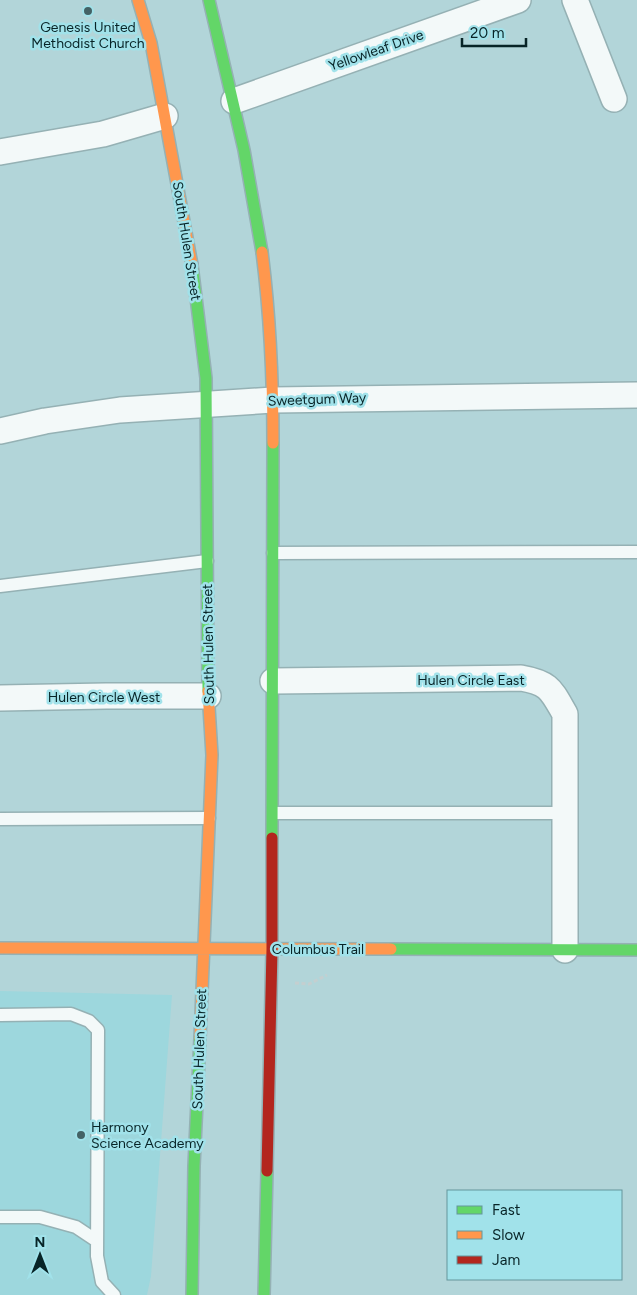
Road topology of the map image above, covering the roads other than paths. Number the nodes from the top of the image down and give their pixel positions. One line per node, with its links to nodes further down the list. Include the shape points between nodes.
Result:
1 (138, 0): 7 (main road, South Hulen Street, via 151,43)
2 (209, 0): 6 (main road)
3 (518, 0): 6 (street, Yellowleaf Drive)
4 (575, 0): 5 (street)
5 (614, 99)
6 (234, 101): 10 (main road, via 260,242)
7 (166, 116): 8 (street, via 103,134); 11 (main road, South Hulen Street, via 192,263 206,378)
8 (0, 152)
9 (637, 395): 10 (street, Sweetgum Way)
10 (273, 400): 11 (street, Sweetgum Way); 14 (main road)
11 (206, 404): 12 (street, Sweetgum Way, via 120,410); 15 (main road, South Hulen Street)
12 (0, 430)
13 (637, 552): 14 (lane)
14 (273, 553): 17 (main road)
15 (208, 561): 16 (lane); 18 (main road, South Hulen Street)
16 (0, 586)
17 (273, 681): 20 (main road); 21 (street, Hulen Circle East, via 521,678 538,681 552,690 565,714)
18 (208, 696): 19 (street, Hulen Circle West); 22 (main road, South Hulen Street, via 212,755)
19 (0, 698)
20 (273, 813): 21 (lane); 26 (main road)
21 (565, 814): 27 (street, Hulen Circle East)
22 (209, 818): 23 (lane); 25 (main road, South Hulen Street)
23 (0, 819)
24 (0, 948): 25 (main road, Columbus Trail)
25 (204, 948): 26 (main road, Columbus Trail); 33 (main road, South Hulen Street)
26 (272, 949): 27 (main road, Columbus Trail); 34 (main road)
27 (565, 950): 28 (main road, Columbus Trail)
28 (637, 950)
29 (0, 1015): 31 (lane, via 71,1014 89,1021 98,1030)
30 (0, 1217): 31 (lane, via 40,1217 76,1227)
31 (97, 1241): 32 (lane, via 102,1282)
32 (114, 1295)
33 (192, 1295)
34 (264, 1295)

